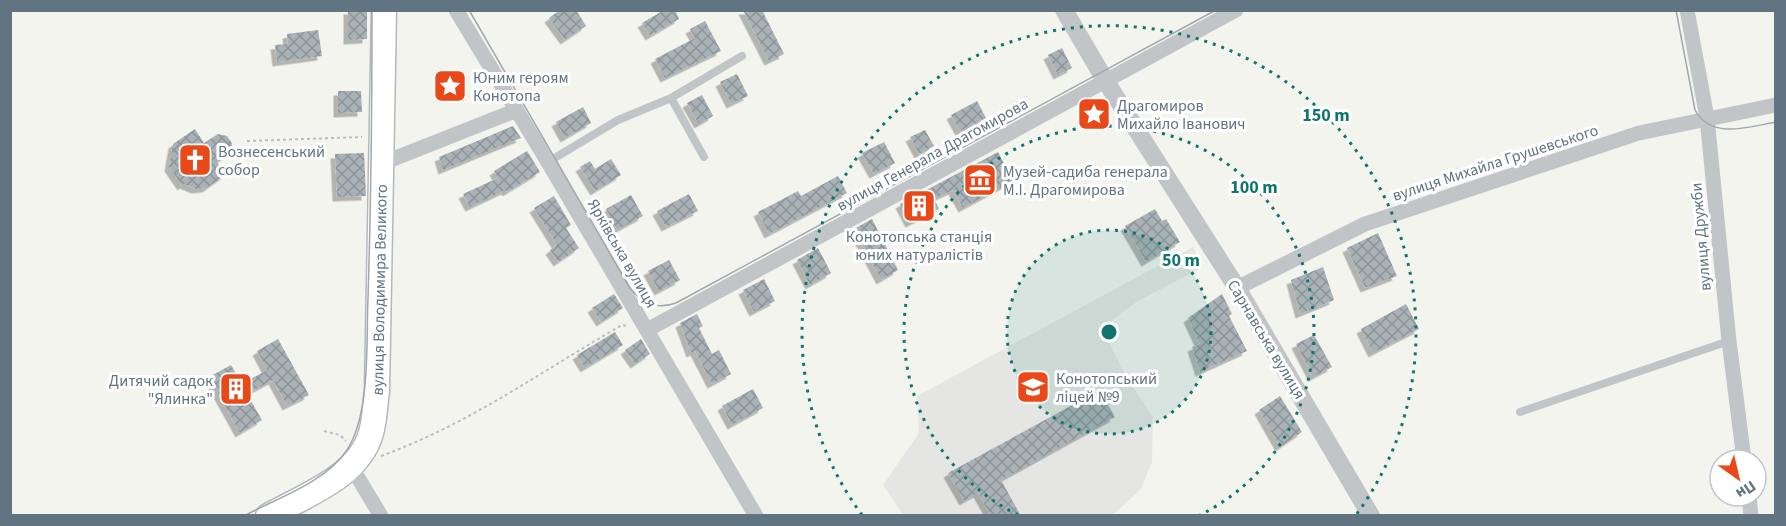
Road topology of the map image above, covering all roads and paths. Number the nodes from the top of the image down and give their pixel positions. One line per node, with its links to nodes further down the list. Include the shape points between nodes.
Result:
1 (384, 10): 12 (main road, вулиця Володимира Великого)
2 (456, 10): 10 (street, Ярківська вулиця)
3 (1064, 10): 7 (street, Сарнавська вулиця)
4 (1236, 10): 7 (street, вулиця Генерала Драгомирова)
5 (1687, 10): 11 (street, вулиця Дружби)
6 (742, 56): 8 (lane)
7 (1105, 80): 17 (street, Сарнавська вулиця); 18 (street, вулиця Генерала Драгомирова)
8 (671, 98): 14 (lane); 15 (lane, via 618,120)
9 (1776, 105): 11 (street, вулиця Михайла Грушевського)
10 (517, 110): 15 (street, Ярківська вулиця); 16 (street)
11 (1707, 118): 17 (street, вулиця Михайла Грушевського, via 1639,133 1365,224); 19 (street, вулиця Дружби)
12 (383, 136): 13 (path); 16 (main road, вулиця Володимира Великого)
13 (247, 141)
14 (704, 157)
15 (548, 162): 18 (street, Ярківська вулиця)
16 (383, 163): 23 (main road, вулиця Володимира Великого, via 377,391 371,435)
17 (1237, 288): 27 (street, Сарнавська вулиця)
18 (647, 330): 23 (path, via 622,325 485,410 414,444); 26 (street, Ярківська вулиця)
19 (1728, 340): 20 (lane); 22 (street, вулиця Дружби)
20 (1520, 412)
21 (324, 431): 23 (path, via 340,435)
22 (1742, 448)
23 (355, 460): 24 (main road, вулиця Володимира Великого, via 321,487); 25 (street)
24 (268, 516)
25 (381, 516)
26 (756, 516)
27 (1371, 516)

